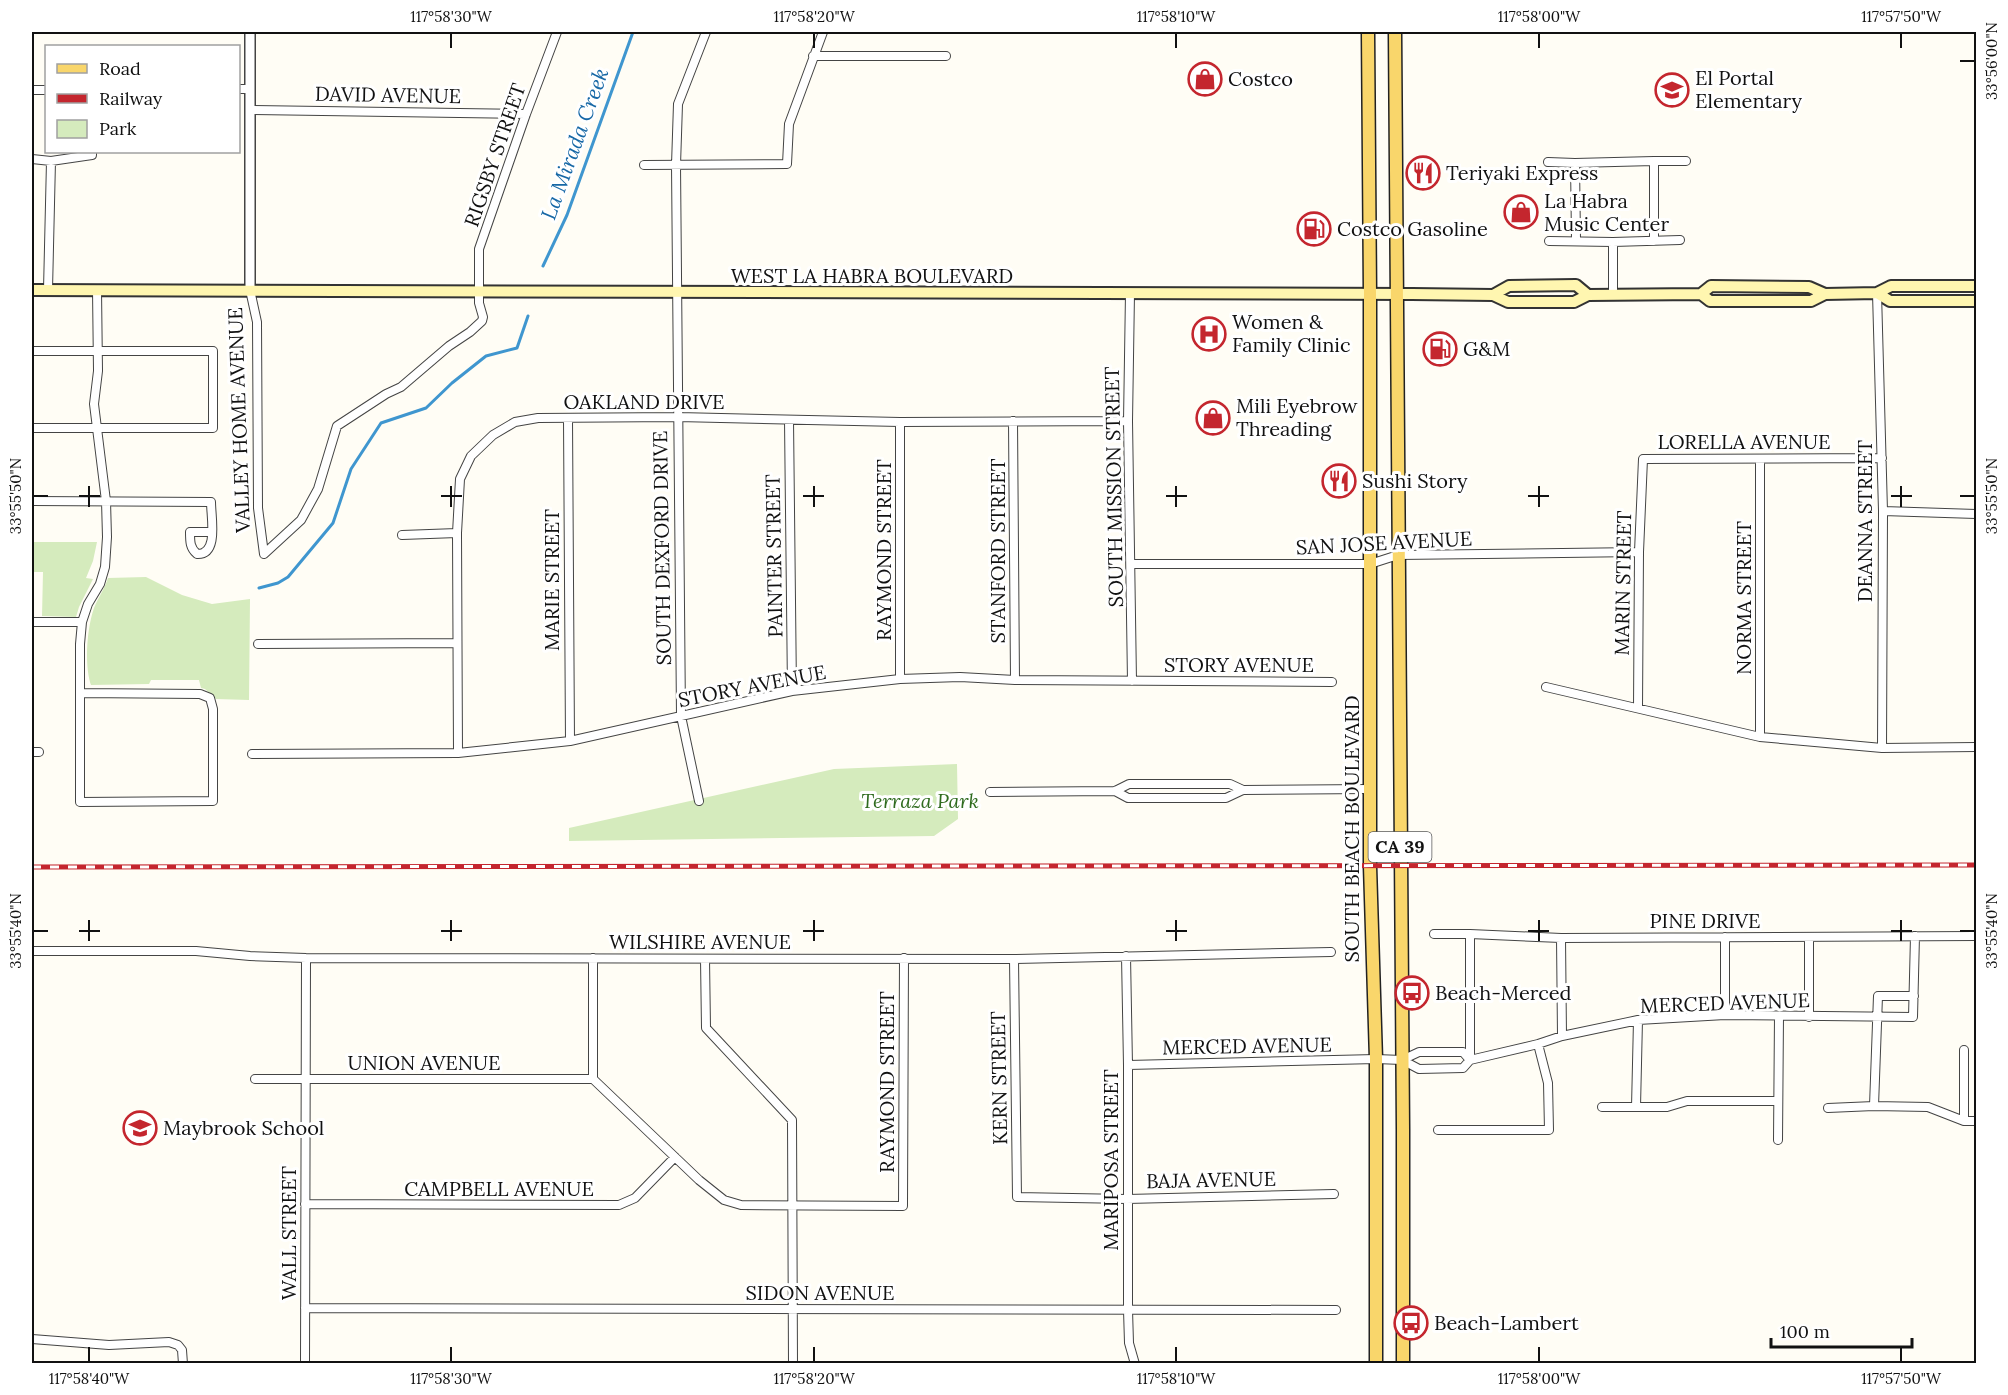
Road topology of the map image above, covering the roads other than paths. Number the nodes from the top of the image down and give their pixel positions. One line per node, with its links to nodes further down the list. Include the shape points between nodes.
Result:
1 (250, 32): 10 (street, VALLEY HOME AVENUE)
2 (557, 32): 12 (street, RIGSBY STREET)
3 (706, 32): 21 (street, SOUTH DEXFORD DRIVE, via 678,104)
4 (823, 32): 7 (street)
5 (1368, 32): 36 (main road, CA 39)
6 (1395, 32): 37 (main road, CA 39)
7 (813, 56): 8 (street); 21 (street, via 789,124 787,165)
8 (946, 57)
9 (240, 89): 10 (street)
10 (250, 89): 11 (street, VALLEY HOME AVENUE)
11 (250, 110): 12 (street, DAVID AVENUE); 31 (street, VALLEY HOME AVENUE)
12 (526, 114): 32 (street, RIGSBY STREET, via 479,249)
13 (92, 153): 15 (street)
14 (32, 159): 15 (street)
15 (51, 161): 29 (street)
16 (1654, 161): 17 (street); 19 (street); 25 (street)
17 (1686, 161)
18 (1548, 162): 19 (street)
19 (1575, 163): 22 (street)
20 (644, 165): 21 (street)
21 (676, 165): 33 (street, SOUTH DEXFORD DRIVE)
22 (1575, 240): 24 (street); 26 (street)
23 (1680, 240): 25 (street)
24 (1549, 241)
25 (1654, 241): 26 (street)
26 (1613, 242): 40 (street)
27 (1977, 286): 35 (main road, WEST LA HABRA BOULEVARD, via 1891,286)
28 (32, 290): 29 (main road, WEST LA HABRA BOULEVARD)
29 (48, 290): 30 (main road, WEST LA HABRA BOULEVARD)
30 (98, 290): 31 (main road, WEST LA HABRA BOULEVARD); 43 (street)
31 (250, 290): 32 (main road, WEST LA HABRA BOULEVARD); 32 (street, VALLEY HOME AVENUE, via 257,322 258,508 264,554 301,520 318,489 337,426 401,387 482,321)
32 (478, 292): 33 (main road, WEST LA HABRA BOULEVARD)
33 (676, 292): 34 (main road, WEST LA HABRA BOULEVARD); 44 (street, SOUTH DEXFORD DRIVE)
34 (1130, 293): 36 (main road, WEST LA HABRA BOULEVARD); 48 (street, SOUTH MISSION STREET)
35 (1877, 293): 40 (main road, WEST LA HABRA BOULEVARD, via 1825,294 1809,286 1711,286 1701,294); 41 (main road, WEST LA HABRA BOULEVARD, via 1890,301); 52 (street, DEANNA STREET)
36 (1370, 294): 37 (main road, WEST LA HABRA BOULEVARD); 65 (main road, SOUTH BEACH BOULEVARD / CA 39)
37 (1397, 294): 38 (main road, WEST LA HABRA BOULEVARD); 63 (main road, CA 39)
38 (1493, 295): 39 (main road, WEST LA HABRA BOULEVARD, via 1508,302 1575,302); 39 (main road, WEST LA HABRA BOULEVARD, via 1509,286 1575,285)
39 (1588, 295): 40 (main road, WEST LA HABRA BOULEVARD)
40 (1613, 295)
41 (1977, 301)
42 (32, 351): 43 (street)
43 (98, 351): 51 (street); 51 (street, via 213,351 213,428)
44 (678, 417): 45 (street, OAKLAND DRIVE); 46 (street, OAKLAND DRIVE); 78 (street, SOUTH DEXFORD DRIVE)
45 (568, 418): 60 (street, OAKLAND DRIVE, via 515,422 493,435 471,456 460,479); 80 (street, MARIE STREET)
46 (789, 420): 49 (street, OAKLAND DRIVE); 75 (street, PAINTER STREET)
47 (1013, 421): 48 (street, OAKLAND DRIVE); 49 (street, OAKLAND DRIVE); 71 (street, STANFORD STREET)
48 (1128, 421): 64 (street, SOUTH MISSION STREET)
49 (900, 422): 70 (street, RAYMOND STREET)
50 (32, 428): 51 (street)
51 (96, 429): 56 (street)
52 (1882, 458): 54 (street, LORELLA AVENUE); 57 (street, DEANNA STREET)
53 (1643, 459): 54 (street, LORELLA AVENUE); 62 (street, MARIN STREET)
54 (1760, 460): 79 (street, NORMA STREET)
55 (32, 501): 56 (street)
56 (106, 501): 59 (street, via 212,502); 67 (street, via 105,567)
57 (1883, 511): 58 (street); 82 (street, DEANNA STREET)
58 (1977, 514)
59 (212, 532)
60 (457, 533): 61 (street); 68 (street, OAKLAND DRIVE)
61 (402, 535)
62 (1639, 552): 63 (street, SAN JOSE AVENUE); 77 (street, MARIN STREET)
63 (1398, 555): 65 (street, SAN JOSE AVENUE); 115 (main road, CA 39)
64 (1131, 564): 65 (street, SAN JOSE AVENUE); 72 (street, SOUTH MISSION STREET)
65 (1370, 564): 85 (main road, SOUTH BEACH BOULEVARD / CA 39)
66 (32, 622): 67 (street)
67 (82, 622): 76 (street)
68 (457, 643): 69 (street); 83 (street, OAKLAND DRIVE)
69 (258, 644)
70 (900, 679): 71 (street, STORY AVENUE); 75 (street, STORY AVENUE)
71 (1015, 680): 72 (street, STORY AVENUE)
72 (1132, 681): 73 (street, STORY AVENUE)
73 (1332, 682)
74 (1546, 687): 77 (street)
75 (792, 691): 78 (street, STORY AVENUE)
76 (80, 693): 76 (street, via 80,802 213,801 210,698 200,694)
77 (1638, 708): 79 (street)
78 (681, 716): 80 (street, STORY AVENUE); 89 (street, SOUTH DEXFORD DRIVE)
79 (1760, 736): 82 (street)
80 (570, 741): 83 (street, STORY AVENUE)
81 (1977, 747): 82 (street)
82 (1882, 748)
83 (458, 753): 84 (street, STORY AVENUE)
84 (252, 754)
85 (1371, 789): 86 (street); 114 (main road, SOUTH BEACH BOULEVARD / CA 39)
86 (1244, 790): 87 (street, via 1230,784 1129,784); 87 (street, via 1226,798 1128,798)
87 (1115, 791): 88 (street)
88 (990, 792)
89 (699, 801)
90 (1434, 934): 91 (street, PINE DRIVE)
91 (1470, 934): 96 (street, PINE DRIVE); 116 (street)
92 (1915, 936): 93 (street, PINE DRIVE); 95 (street, PINE DRIVE); 105 (street)
93 (1977, 936)
94 (1725, 937): 95 (street, PINE DRIVE); 96 (street, PINE DRIVE); 106 (street)
95 (1809, 937): 108 (street)
96 (1561, 938): 111 (street)
97 (32, 951): 100 (street, WILSHIRE AVENUE, via 196,951)
98 (1331, 952): 99 (street, WILSHIRE AVENUE)
99 (1126, 956): 104 (street, WILSHIRE AVENUE); 117 (street, MARIPOSA STREET)
100 (306, 958): 101 (street, WILSHIRE AVENUE); 119 (street, WALL STREET)
101 (593, 958): 103 (street, WILSHIRE AVENUE); 120 (street)
102 (904, 958): 103 (street, WILSHIRE AVENUE); 104 (street, WILSHIRE AVENUE); 135 (street, RAYMOND STREET, via 903,1206)
103 (705, 959): 135 (street, via 706,1028 792,1120)
104 (1014, 959): 132 (street, KERN STREET)
105 (1914, 996): 109 (street, via 1878,996); 109 (street, MERCED AVENUE, via 1913,1017)
106 (1725, 1015): 107 (street, MERCED AVENUE); 110 (street, MERCED AVENUE)
107 (1779, 1016): 108 (street, MERCED AVENUE); 121 (street)
108 (1809, 1017): 109 (street, MERCED AVENUE)
109 (1876, 1017): 122 (street)
110 (1638, 1020): 111 (street, MERCED AVENUE); 124 (street)
111 (1562, 1036): 112 (street, MERCED AVENUE)
112 (1538, 1044): 116 (street, MERCED AVENUE); 128 (street, via 1548,1083 1549,1130)
113 (1964, 1050): 126 (street)
114 (1376, 1059): 115 (street, MERCED AVENUE); 117 (street, MERCED AVENUE); 145 (main road, SOUTH BEACH BOULEVARD / CA 39)
115 (1402, 1060): 116 (street, MERCED AVENUE, via 1419,1052 1463,1052); 116 (street, MERCED AVENUE, via 1419,1069 1463,1068); 146 (main road, CA 39)
116 (1470, 1060)
117 (1128, 1065): 133 (street, MARIPOSA STREET)
118 (255, 1079): 119 (street, UNION AVENUE)
119 (304, 1079): 120 (street, UNION AVENUE); 134 (street, WALL STREET)
120 (593, 1079): 130 (street)
121 (1777, 1101): 124 (street, via 1687,1101 1667,1107); 129 (street)
122 (1874, 1106): 125 (street); 126 (street, via 1928,1107)
123 (1602, 1107): 124 (street)
124 (1636, 1107)
125 (1828, 1108)
126 (1964, 1121): 127 (street)
127 (1977, 1122)
128 (1438, 1130)
129 (1778, 1140)
130 (675, 1157): 134 (street, CAMPBELL AVENUE, via 635,1198 619,1205); 135 (street, via 724,1200 741,1205)
131 (1334, 1194): 133 (street, BAJA AVENUE)
132 (1017, 1197): 133 (street, BAJA AVENUE)
133 (1127, 1199): 139 (street, MARIPOSA STREET)
134 (305, 1204): 136 (street, WALL STREET)
135 (793, 1205): 137 (street)
136 (305, 1308): 137 (street, SIDON AVENUE); 142 (street, WALL STREET)
137 (793, 1310): 139 (street, SIDON AVENUE); 143 (street)
138 (1336, 1310): 139 (street, SIDON AVENUE)
139 (1128, 1311): 144 (street, MARIPOSA STREET, via 1129,1343)
140 (32, 1339): 141 (street, via 109,1345 169,1342 182,1350)
141 (183, 1364)
142 (305, 1364)
143 (792, 1364)
144 (1135, 1364)
145 (1376, 1364)
146 (1403, 1364)

